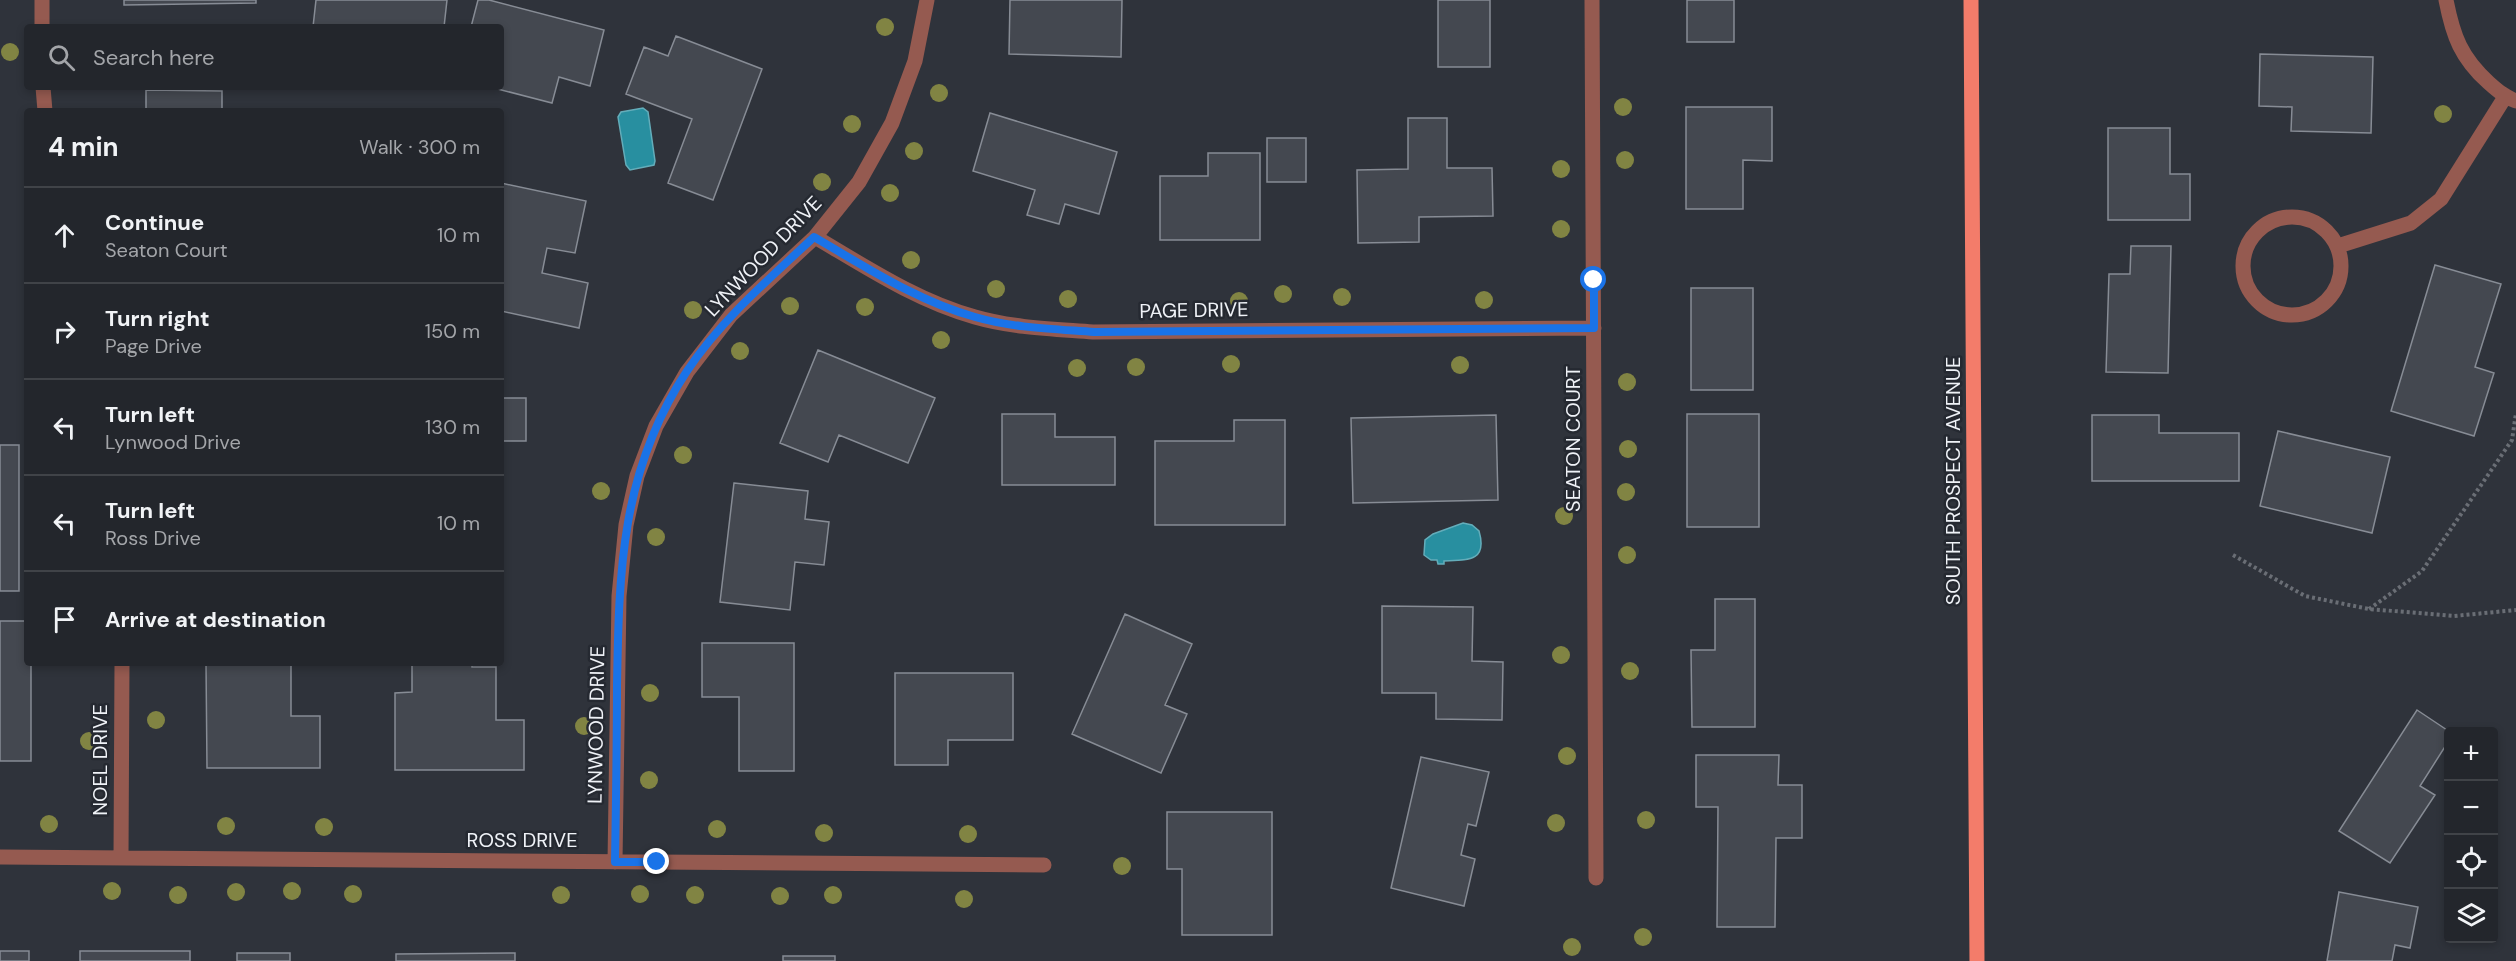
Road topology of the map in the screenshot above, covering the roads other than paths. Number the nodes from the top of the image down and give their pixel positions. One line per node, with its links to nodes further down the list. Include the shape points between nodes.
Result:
1 (42, 0): 6 (street)
2 (927, 0): 10 (street, LYNWOOD DRIVE, via 915,61 892,123 859,182)
3 (1592, 0): 12 (street, SEATON COURT)
4 (1971, 0): 19 (main road, SOUTH PROSPECT AVENUE)
5 (2446, 0): 8 (street, via 2452,30 2471,67)
6 (42, 24)
7 (43, 90): 9 (street)
8 (2511, 99): 11 (street, via 2441,199 2411,223)
9 (45, 108)
10 (814, 237): 12 (street, PAGE DRIVE, via 921,298 975,317 1028,328 1105,332); 16 (street, LYNWOOD DRIVE, via 731,315 687,372 656,426 637,477 626,525 619,596)
11 (2338, 246): 11 (street, via 2328,231 2313,221 2295,216 2277,218 2261,227 2249,242 2243,259 2244,277 2251,293 2264,306 2280,314 2299,315 2330,298 2339,282 2342,264)
12 (1594, 328): 18 (street, SEATON COURT)
13 (122, 666): 15 (street, NOEL DRIVE)
14 (0, 857): 15 (street, ROSS DRIVE)
15 (121, 858): 16 (street, ROSS DRIVE)
16 (615, 862): 17 (street, ROSS DRIVE)
17 (1044, 865)
18 (1596, 878)
19 (1977, 961)

